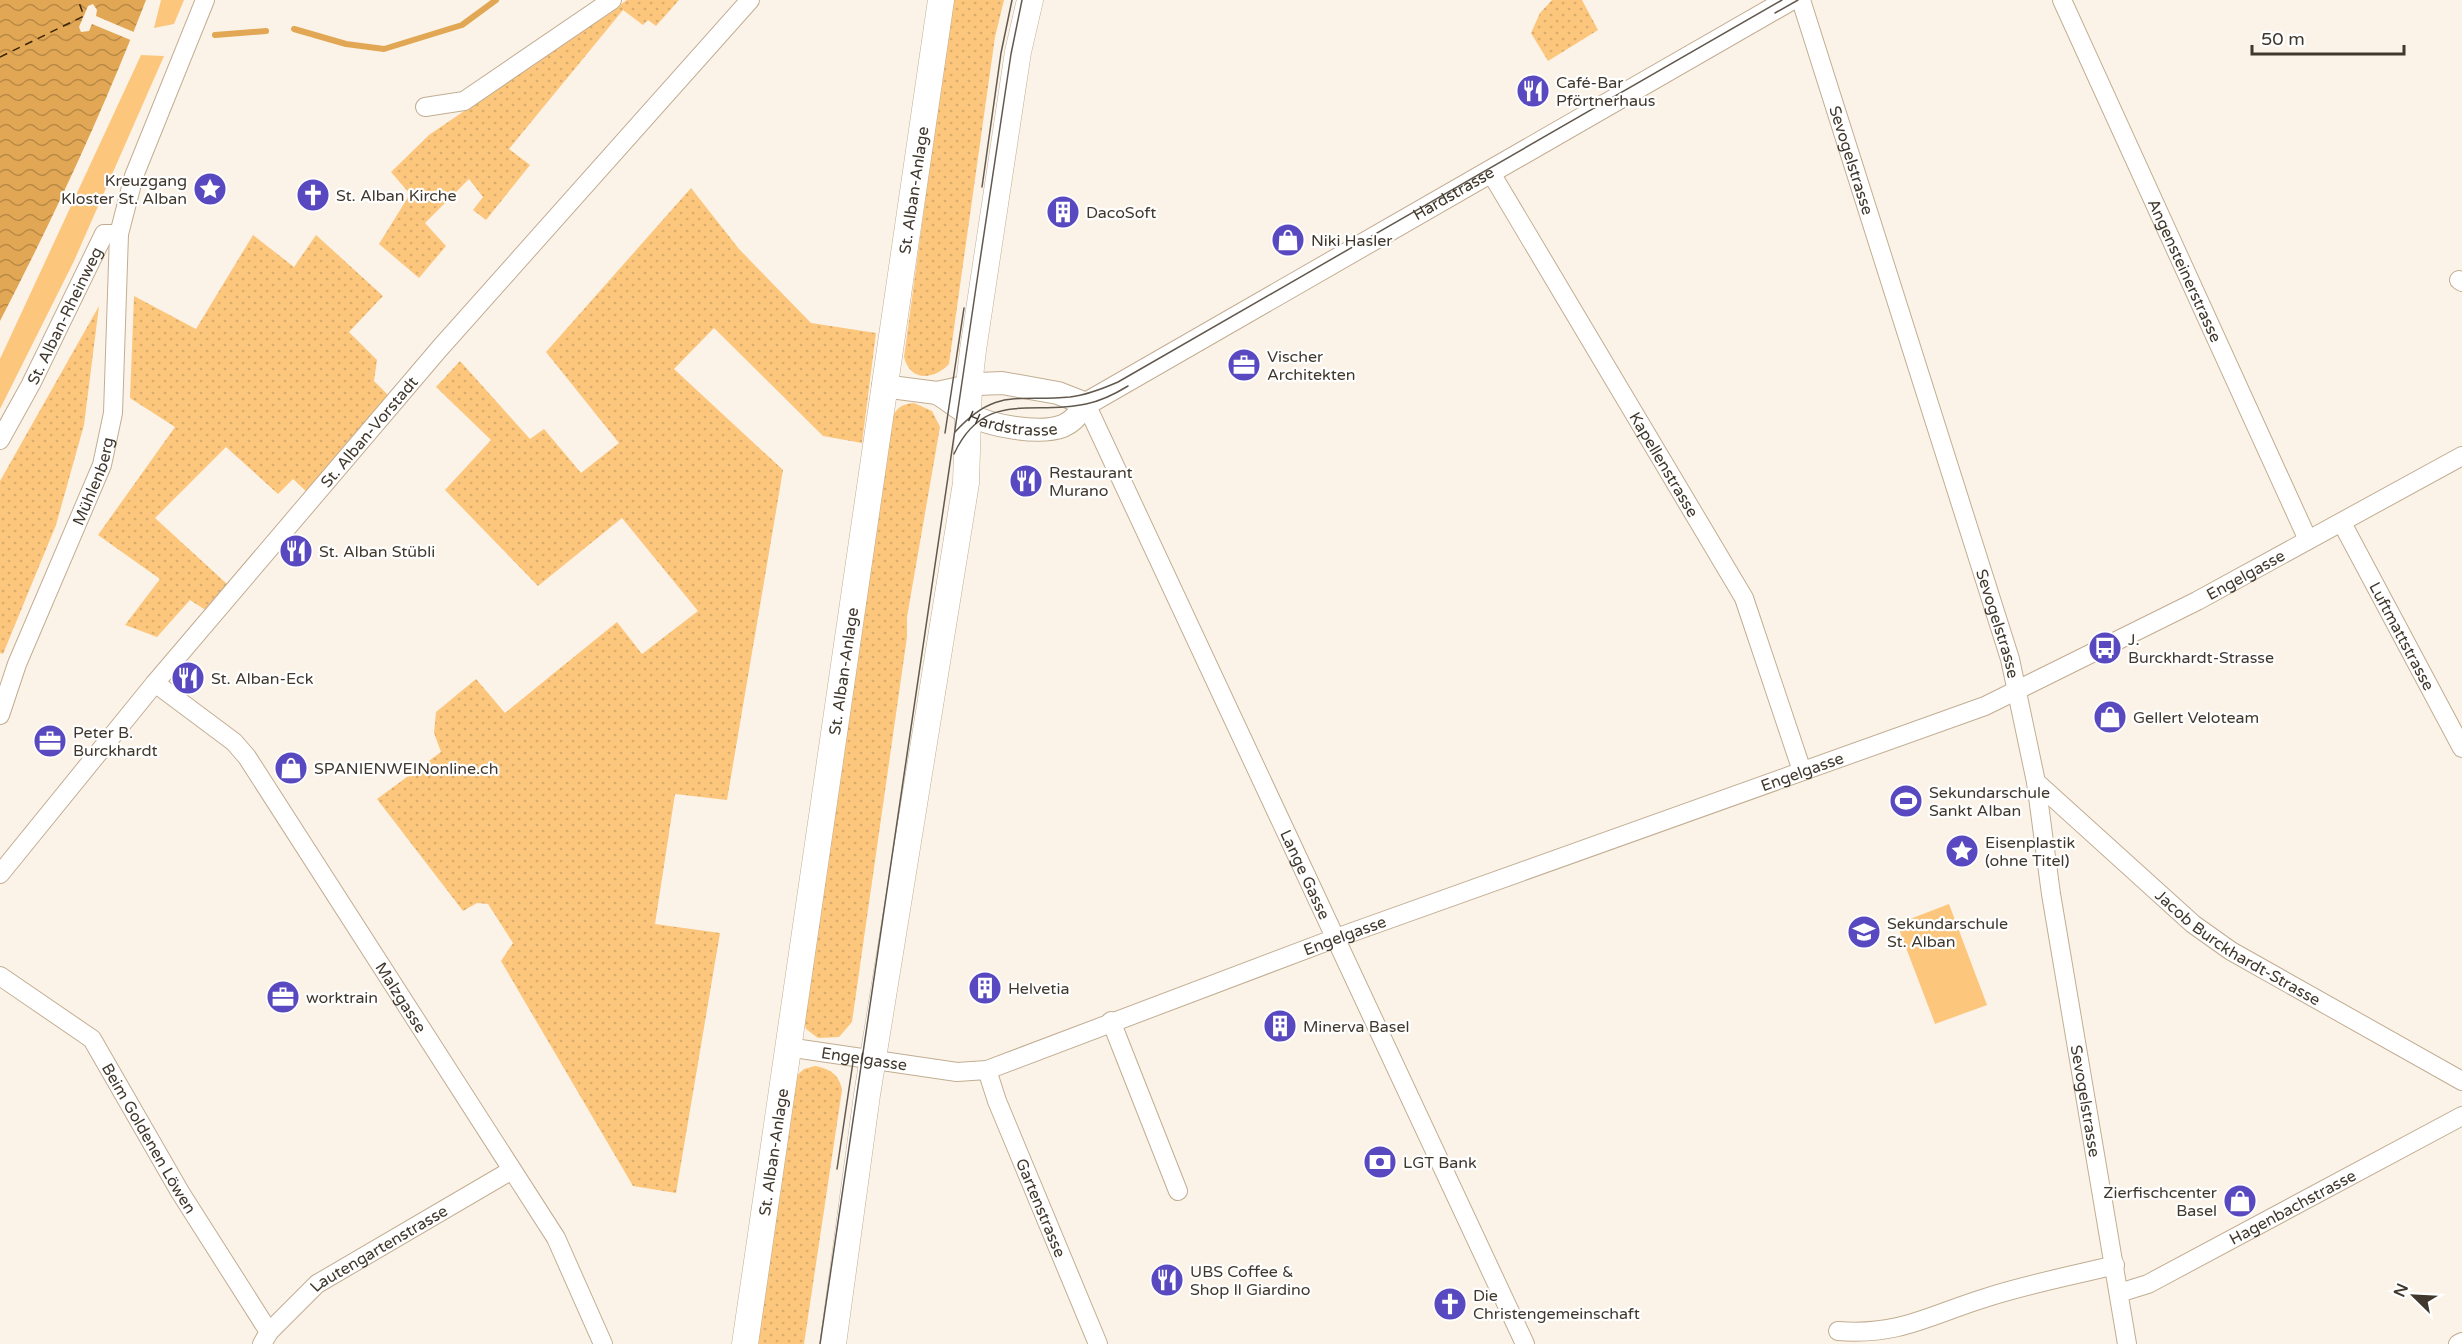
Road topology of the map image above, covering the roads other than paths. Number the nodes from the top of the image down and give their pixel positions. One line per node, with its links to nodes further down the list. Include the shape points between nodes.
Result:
1 (206, 0): 11 (street, St. Alban-Rheinweg, via 134,176)
2 (612, 0): 9 (street, via 464,101)
3 (750, 0): 21 (street, St. Alban-Vorstadt, via 440,348)
4 (941, 0): 13 (main road, St. Alban-Anlage)
5 (1030, 0): 12 (main road, via 1018,52)
6 (1789, 0): 10 (street, Hardstrasse)
7 (1801, 0): 22 (street, Sevogelstrasse, via 2002,629)
8 (2062, 0): 20 (street, Angensteinerstrasse)
9 (425, 107)
10 (1491, 173): 15 (street, Hardstrasse); 25 (street, Kapellenstrasse, via 1744,598)
11 (118, 234): 17 (street, St. Alban-Rheinweg, via 104,234); 23 (street, Mühlenberg, via 113,412 102,465 17,664)
12 (969, 385): 14 (street, Hardstrasse); 15 (street, Hardstrasse, via 1002,383 1058,393); 16 (main road)
13 (883, 386): 14 (street, Hardstrasse); 31 (main road, St. Alban-Anlage)
14 (938, 393): 16 (street, Hardstrasse)
15 (1086, 404): 16 (street, Hardstrasse, via 1071,421 1050,428 995,424); 28 (street, Lange Gasse)
16 (968, 413): 32 (main road, via 966,483)
17 (0, 440)
18 (2462, 456): 19 (street, Engelgasse)
19 (2342, 523): 20 (street, Engelgasse); 24 (street, Luftmattstrasse)
20 (2308, 540): 22 (street, Engelgasse)
21 (155, 683): 27 (street, St. Alban-Vorstadt); 36 (street, Malzgasse, via 234,742 247,757)
22 (2018, 692): 25 (street, Engelgasse); 26 (street, Sevogelstrasse)
23 (0, 715)
24 (2462, 748)
25 (1802, 771): 28 (street, Engelgasse)
26 (2036, 782): 34 (street, Jacob Burckhardt-Strasse, via 2193,924 2231,951); 38 (street, Sevogelstrasse, via 2051,894)
27 (0, 874)
28 (1336, 938): 30 (street, Engelgasse); 47 (street, Lange Gasse)
29 (0, 976): 42 (street, Beim Goldenen Löwen, via 92,1039)
30 (1111, 1021): 33 (street, Engelgasse); 37 (street)
31 (787, 1047): 32 (street, Engelgasse); 45 (main road, St. Alban-Anlage)
32 (872, 1059): 33 (street, Engelgasse, via 957,1072); 41 (main road)
33 (987, 1070): 46 (street, Gartenstrasse)
34 (2462, 1081)
35 (2462, 1116): 39 (street, Hagenbachstrasse, via 2148,1284)
36 (512, 1170): 42 (street, Lautengartenstrasse, via 316,1284); 44 (street, Malzgasse, via 556,1238)
37 (1178, 1191)
38 (2115, 1265): 39 (street, Sevogelstrasse); 40 (street, via 1983,1298 1914,1324 1868,1333)
39 (2119, 1293): 48 (street, Sevogelstrasse)
40 (1838, 1330)
41 (834, 1332)
42 (265, 1338)
43 (2462, 1342): 49 (street)
44 (603, 1344)
45 (745, 1344)
46 (1098, 1344)
47 (1525, 1344)
48 (2127, 1344)
49 (2458, 1344)

